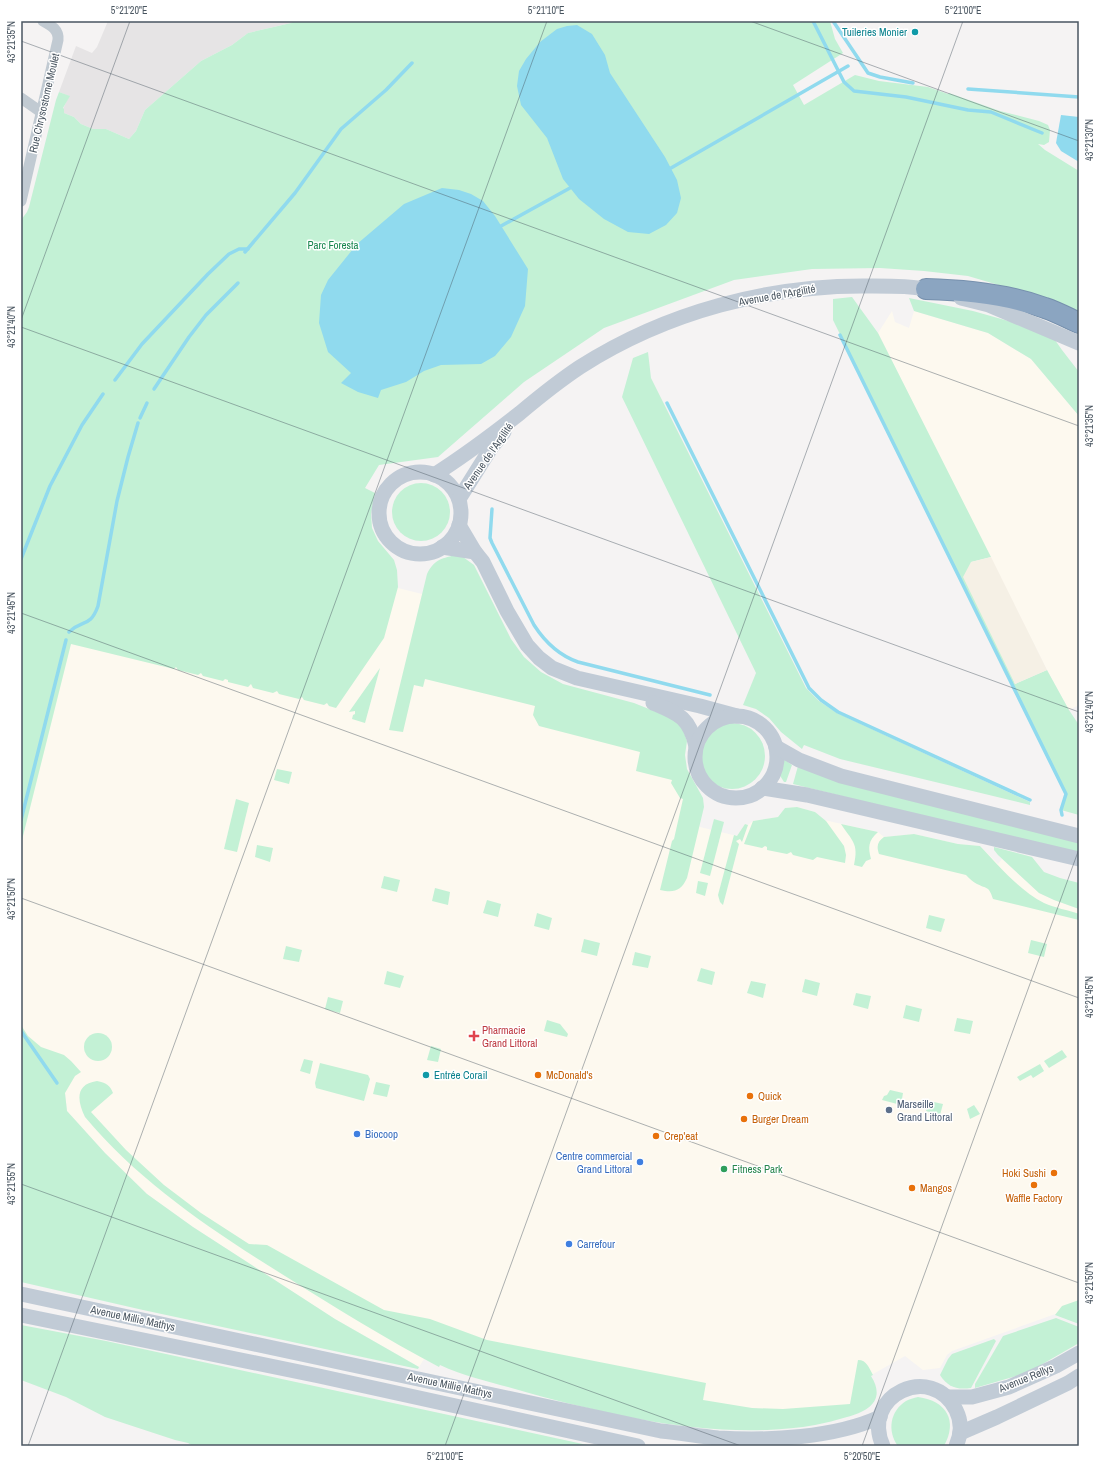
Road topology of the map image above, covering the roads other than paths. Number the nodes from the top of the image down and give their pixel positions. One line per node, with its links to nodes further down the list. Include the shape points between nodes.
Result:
1 (44, 21): 3 (street, Rue Chrysostome Moulet, via 55,29 58,40)
2 (21, 98): 3 (street)
3 (41, 112): 4 (street, Rue Chrysostome Moulet)
4 (21, 201)
5 (926, 289): 6 (street, Avenue de l'Argilité); 7 (highway, via 966,290 1004,296 1044,308); 10 (street, Avenue de l'Argilité, via 904,286 803,288 712,308 646,331 608,351 580,367)
6 (989, 305): 8 (street); 9 (street, Avenue de l'Argilité)
7 (1079, 323)
8 (1079, 334)
9 (1079, 343)
10 (519, 413): 11 (street, Avenue de l'Argilité); 12 (street, Avenue de l'Argilité, via 491,448)
11 (434, 475): 12 (street, via 453,488); 14 (street, via 423,472 401,477 385,492 379,513 386,534 402,549 419,554)
12 (458, 499): 13 (street, via 461,507)
13 (459, 525): 14 (street, via 456,533); 15 (street)
14 (442, 547): 15 (street)
15 (475, 552): 16 (street, via 484,562 507,611 527,645 539,658 552,668 570,676)
16 (619, 689): 17 (street); 18 (street, via 676,712 685,720 694,736)
17 (737, 716): 18 (street, via 724,717 711,724); 19 (street, via 750,718 762,725)
18 (696, 746): 20 (street, via 695,760 698,772 705,784 715,792 724,796 739,797 753,794)
19 (776, 747): 20 (street, via 776,762 772,776); 21 (street, via 799,760 841,776)
20 (762, 788): 22 (street, via 807,795)
21 (1079, 836)
22 (1079, 859)
23 (21, 1294): 28 (street, Avenue Millie Mathys, via 661,1431 718,1438 779,1438 842,1430)
24 (21, 1315): 30 (street, Avenue Millie Mathys, via 319,1376)
25 (1079, 1353): 27 (street, Avenue Rellys, via 1010,1387 972,1397)
26 (1079, 1376): 29 (street, Avenue Rellys)
27 (947, 1397): 28 (street, via 928,1387 907,1388 890,1399); 29 (street, via 958,1414)
28 (880, 1417): 31 (street, via 878,1428)
29 (958, 1439)
30 (638, 1446)
31 (884, 1446)

